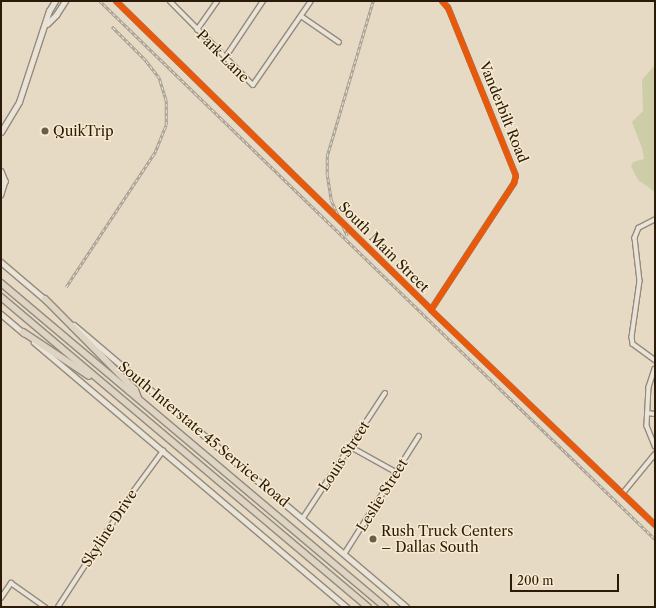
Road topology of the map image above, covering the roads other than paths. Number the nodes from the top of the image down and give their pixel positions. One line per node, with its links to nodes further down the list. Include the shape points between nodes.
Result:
1 (56, 1): 10 (main road, via 49,11)
2 (65, 1): 10 (main road)
3 (116, 1): 22 (street, South Main Street)
4 (170, 1): 11 (street, Park Lane)
5 (216, 1): 11 (street)
6 (263, 1): 13 (street)
7 (311, 1): 9 (street, Park Lane)
8 (442, 1): 22 (street, Vanderbilt Road, via 451,15 516,176 514,183)
9 (301, 16): 12 (street); 13 (street, Park Lane, via 255,84 248,83)
10 (46, 24): 14 (main road, via 23,91)
11 (197, 30): 13 (street, Park Lane)
12 (339, 42)
13 (225, 58)
14 (1, 132)
15 (1, 170): 16 (main road, via 5,181)
16 (1, 194)
17 (655, 220): 25 (street, via 644,223 636,233 640,281 632,337 633,344)
18 (1, 262): 21 (main road, South Interstate 45 Service Road)
19 (1, 283): 29 (highway)
20 (1, 297): 27 (highway)
21 (45, 299): 29 (highway, via 135,390); 39 (main road, South Interstate 45 Service Road)
22 (431, 310): 38 (street, South Main Street)
23 (1, 314): 24 (main road)
24 (23, 332): 27 (highway); 35 (main road)
25 (655, 360)
26 (655, 369): 30 (street, via 649,387)
27 (112, 390): 46 (highway)
28 (385, 393): 34 (street, Louis Street)
29 (138, 398): 47 (highway)
30 (647, 413): 31 (street); 33 (street, via 648,432)
31 (655, 414)
32 (419, 436): 37 (street, Leslie Street)
33 (655, 446)
34 (351, 447): 37 (street); 39 (street, Louis Street)
35 (163, 451): 44 (street, Skyline Drive, via 125,502); 45 (main road)
36 (655, 454): 38 (street)
37 (396, 472): 41 (street, Leslie Street)
38 (623, 494): 40 (street, South Main Street)
39 (303, 518): 41 (main road, South Interstate 45 Service Road)
40 (655, 524)
41 (344, 553): 48 (main road, South Interstate 45 Service Road)
42 (1, 598): 43 (street, via 11,583)
43 (45, 607)
44 (58, 607)
45 (348, 607)
46 (368, 607)
47 (385, 607)
48 (406, 607)

